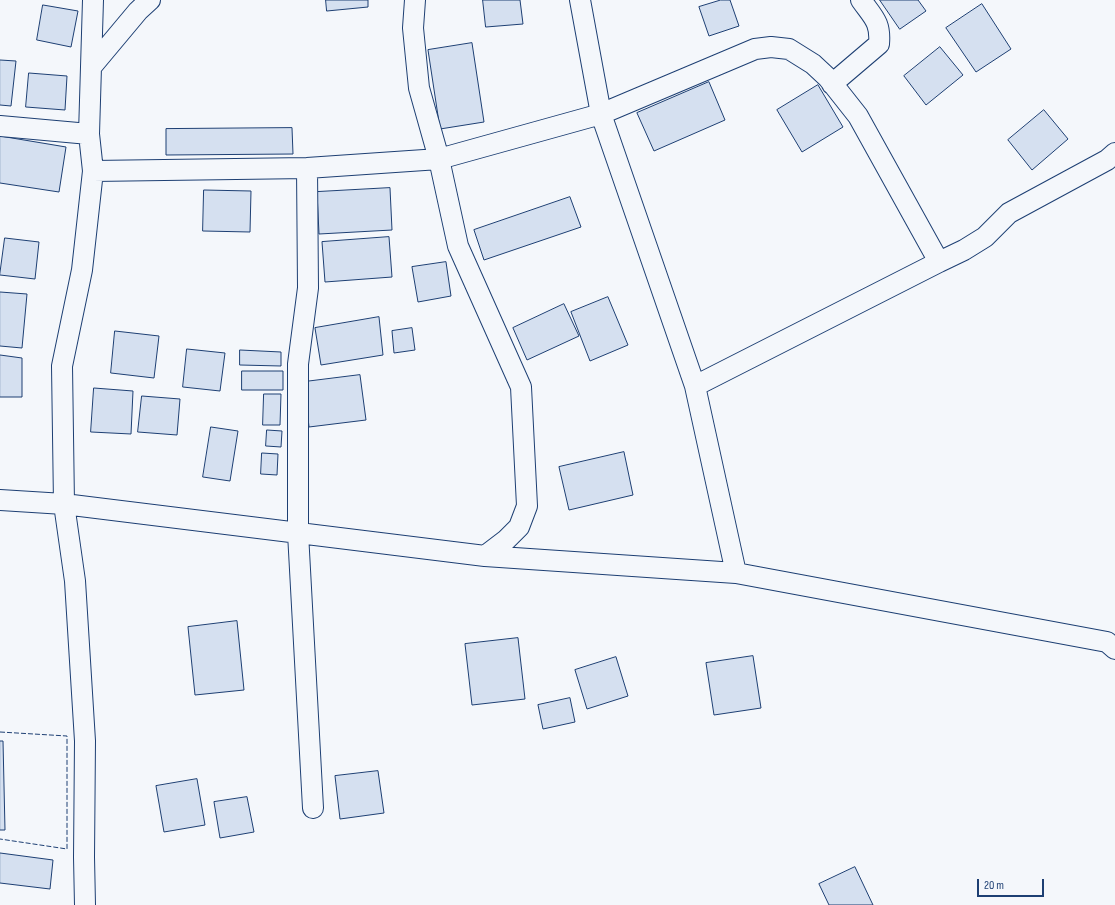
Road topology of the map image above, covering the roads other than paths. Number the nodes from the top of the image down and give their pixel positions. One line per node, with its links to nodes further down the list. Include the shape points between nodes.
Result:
1 (93, 0): 6 (street)
2 (150, 0): 6 (street)
3 (415, 0): 12 (street, via 413,28 419,88)
4 (580, 0): 8 (street)
5 (861, 0): 7 (street, via 876,19 880,44)
6 (92, 66): 10 (street)
7 (832, 84): 8 (street, via 813,64 789,49 755,49); 15 (street, via 858,116)
8 (601, 114): 12 (street); 16 (street)
9 (0, 126): 10 (street)
10 (90, 134): 14 (street)
11 (1115, 153): 15 (street, via 1107,160 1009,213 985,237)
12 (439, 159): 13 (street); 20 (street, via 458,246 521,387 527,506 519,527)
13 (307, 168): 14 (street); 19 (street, via 308,288 298,364)
14 (93, 171): 18 (street, via 82,270 62,366)
15 (939, 262): 16 (street)
16 (694, 386): 21 (street)
17 (0, 500): 18 (street)
18 (64, 504): 19 (street); 24 (street, via 75,581 85,741)
19 (298, 533): 20 (street); 23 (street)
20 (485, 556): 21 (street)
21 (736, 573): 22 (street, via 1107,642)
22 (1115, 649)
23 (313, 808)
24 (85, 905)

